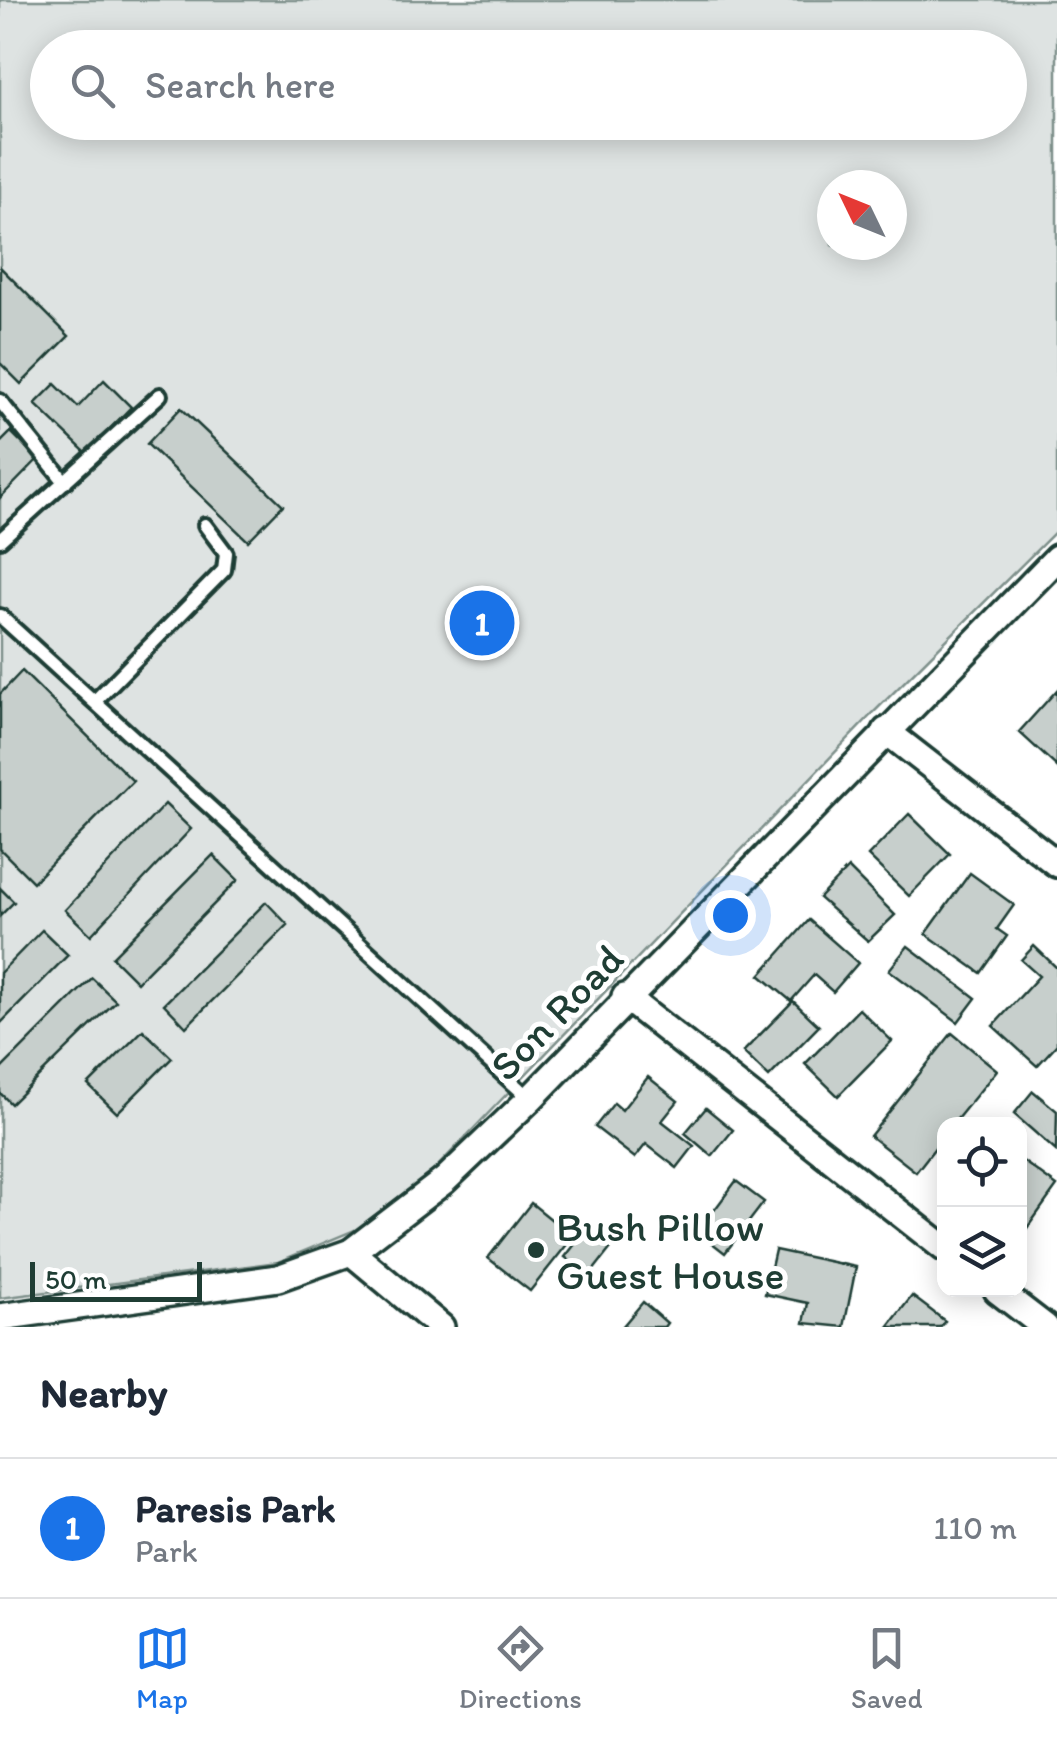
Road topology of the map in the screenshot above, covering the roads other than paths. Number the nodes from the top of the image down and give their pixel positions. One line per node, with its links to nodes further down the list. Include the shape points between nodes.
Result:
1 (160, 396): 3 (lane)
2 (0, 401): 3 (lane)
3 (65, 482): 5 (lane)
4 (205, 525): 9 (lane, via 226,553 224,570)
5 (0, 540)
6 (1057, 558): 10 (street, Son Road)
7 (0, 616): 8 (lane)
8 (7, 630): 9 (lane)
9 (96, 700): 13 (lane)
10 (886, 731): 11 (street); 12 (street, Son Road)
11 (1057, 864)
12 (625, 997): 13 (street, Son Road); 14 (street)
13 (530, 1099): 15 (street, Son Road, via 445,1180)
14 (937, 1242)
15 (351, 1252): 17 (street, Son Road, via 278,1278); 18 (street)
16 (1006, 1297): 19 (street)
17 (0, 1316)
18 (440, 1327)
19 (1045, 1327)

